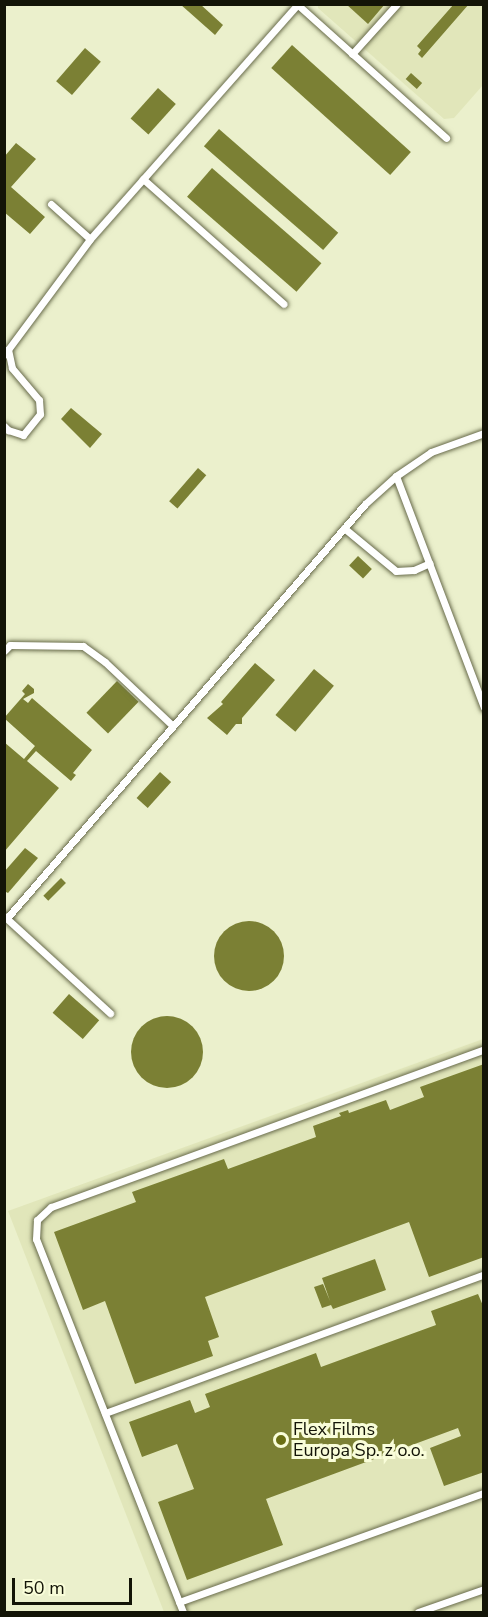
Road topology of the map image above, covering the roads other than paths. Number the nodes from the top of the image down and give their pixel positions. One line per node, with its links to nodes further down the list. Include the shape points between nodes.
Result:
1 (398, 4): 3 (lane)
2 (298, 5): 3 (lane); 5 (lane)
3 (352, 54): 4 (lane)
4 (446, 138)
5 (143, 179): 7 (lane); 8 (lane)
6 (51, 204): 7 (lane)
7 (90, 239): 9 (lane)
8 (284, 304)
9 (6, 352): 10 (lane, via 12,368 39,400 40,414 23,435)
10 (4, 426)
11 (483, 433): 12 (lane, via 431,452)
12 (396, 476): 13 (lane); 14 (lane)
13 (344, 528): 14 (lane, via 396,571 414,570); 17 (lane)
14 (430, 563): 16 (lane)
15 (4, 651): 17 (lane, via 10,645 83,646)
16 (483, 708)
17 (173, 726): 18 (lane)
18 (6, 917): 19 (lane)
19 (110, 1013)
20 (483, 1049): 22 (lane, via 51,1207 37,1220 36,1239)
21 (483, 1274): 22 (lane)
22 (105, 1413): 25 (lane)
23 (483, 1493): 25 (lane)
24 (483, 1589): 27 (lane)
25 (179, 1602): 26 (lane)
26 (183, 1612)
27 (418, 1612)

